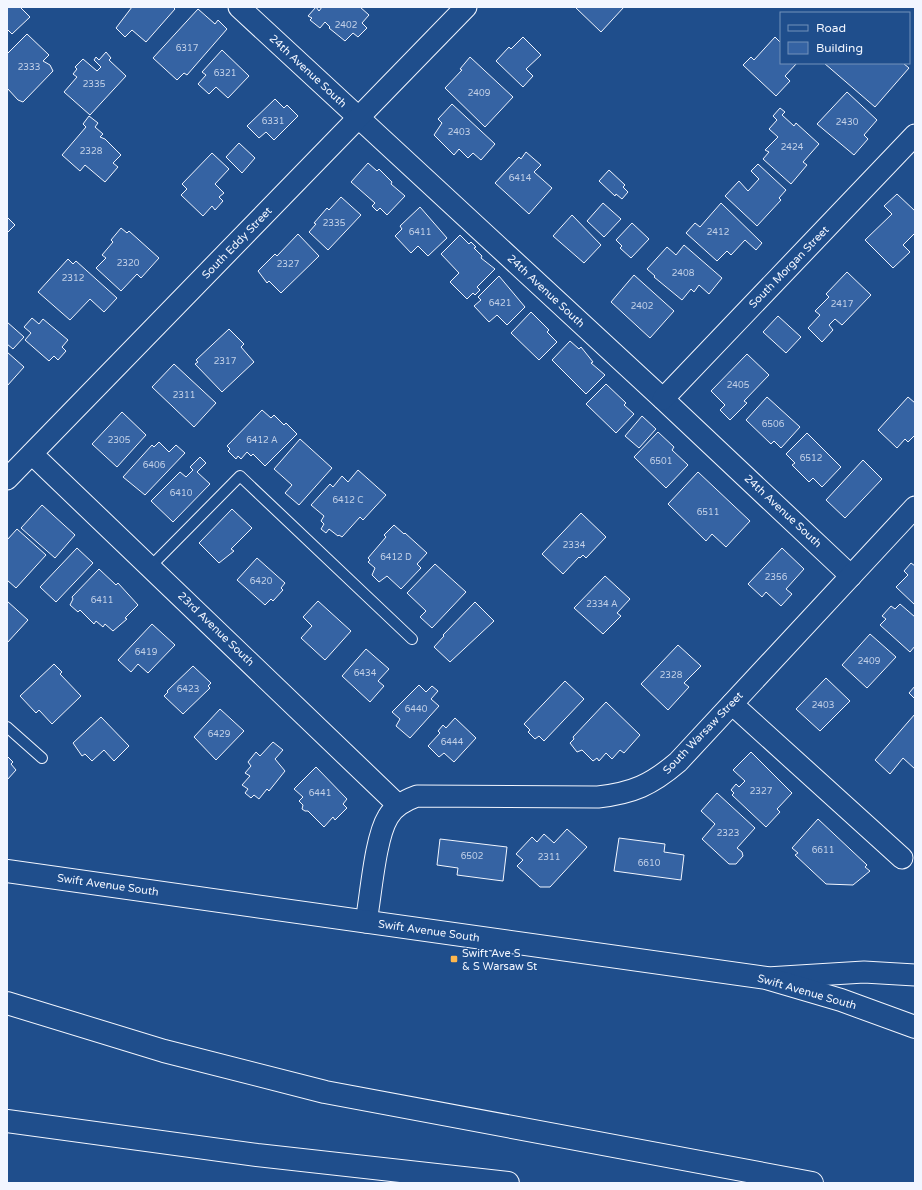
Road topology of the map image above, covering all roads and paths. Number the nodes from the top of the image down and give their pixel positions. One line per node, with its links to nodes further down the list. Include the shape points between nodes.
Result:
1 (239, 7): 3 (street, 24th Avenue South)
2 (466, 7): 3 (street, South Eddy Street)
3 (358, 118): 5 (street, 24th Avenue South); 6 (street, South Eddy Street)
4 (915, 135): 5 (street, South Morgan Street)
5 (663, 399): 10 (street, 24th Avenue South)
6 (32, 454): 7 (street, South Eddy Street); 9 (street, 23rd Avenue South)
7 (7, 479)
8 (915, 507): 10 (street, South Warsaw Street)
9 (151, 566): 11 (lane, via 240,476); 15 (street, 23rd Avenue South)
10 (851, 576): 12 (street, South Warsaw Street)
11 (412, 639)
12 (732, 704): 15 (street, South Warsaw Street, via 678,762 659,778 621,795 417,796); 16 (street)
13 (7, 727): 14 (lane)
14 (42, 758)
15 (398, 805): 18 (street, South Warsaw Street, via 388,815 381,830)
16 (902, 858)
17 (7, 871): 18 (main road, Swift Avenue South)
18 (366, 922): 20 (main road, Swift Avenue South)
19 (915, 974): 20 (street, via 864,972)
20 (766, 978): 22 (main road, Swift Avenue South, via 841,1000)
21 (7, 1003): 25 (main road, via 164,1051 325,1092)
22 (915, 1027)
23 (7, 1121): 24 (main road, via 257,1155)
24 (508, 1183)
25 (812, 1183)

